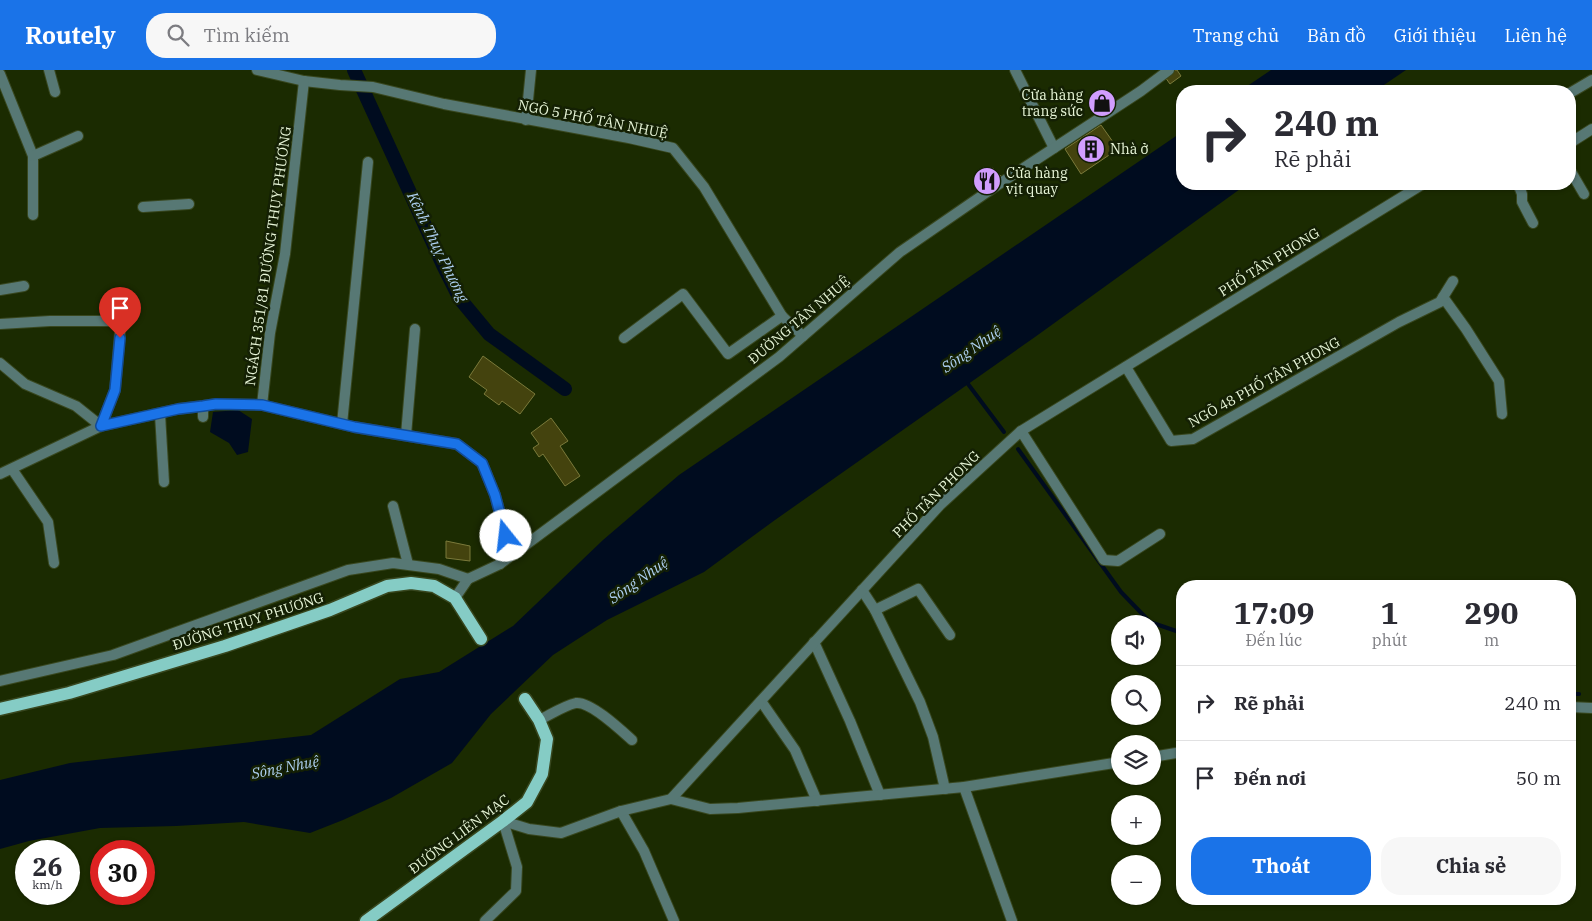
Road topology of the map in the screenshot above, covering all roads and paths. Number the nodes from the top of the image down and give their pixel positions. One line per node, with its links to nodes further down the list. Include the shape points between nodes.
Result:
1 (8, 70): 7 (street)
2 (49, 70): 11 (street)
3 (257, 70): 9 (street, NGÕ 5 PHỐ TÂN NHUỆ)
4 (531, 70): 12 (street)
5 (1015, 70): 16 (street)
6 (1169, 70): 16 (street, ĐƯỜNG TÂN NHUỆ)
7 (0, 74): 17 (street)
8 (1592, 80): 10 (street)
9 (304, 81): 12 (street, NGÕ 5 PHỐ TÂN NHUỆ, via 373,87); 38 (street, NGÁCH 351/81 ĐƯỜNG THỤY PHƯƠNG, via 285,254 270,333)
10 (1576, 89)
11 (55, 92)
12 (526, 120): 31 (street, NGÕ 5 PHỐ TÂN NHUỆ, via 672,148 704,187)
13 (1592, 129): 15 (street)
14 (78, 136): 17 (street)
15 (1576, 139)
16 (1054, 148): 34 (street, ĐƯỜNG TÂN NHUỆ, via 900,252)
17 (33, 156): 25 (street)
18 (368, 162): 43 (street)
19 (1576, 180): 22 (street)
20 (1413, 190): 37 (street, PHỐ TÂN PHONG)
21 (1520, 190): 26 (street, via 1522,202)
22 (1584, 194)
23 (189, 204): 24 (street)
24 (144, 207)
25 (34, 215)
26 (1533, 223)
27 (1454, 281): 30 (street, NGÕ 48 PHỐ TÂN PHONG)
28 (24, 286): 29 (street)
29 (0, 290)
30 (1443, 297): 37 (street, NGÕ 48 PHỐ TÂN PHONG, via 1440,302 1193,439 1171,441); 41 (street, via 1499,381)
31 (782, 316): 34 (street, NGÕ 5 PHỐ TÂN NHUỆ); 35 (street, via 728,354 683,294)
32 (0, 324): 44 (street, via 121,321 115,390)
33 (415, 329): 46 (street)
34 (803, 336): 54 (street, ĐƯỜNG TÂN NHUỆ)
35 (624, 338)
36 (0, 363): 44 (street, via 25,384 76,406)
37 (1126, 367): 45 (street, PHỐ TÂN PHONG)
38 (262, 405): 39 (street); 43 (street)
39 (203, 406): 40 (street); 42 (street)
40 (160, 414): 44 (street); 49 (street)
41 (1502, 414)
42 (203, 417)
43 (342, 424): 46 (street)
44 (101, 426): 47 (street)
45 (1021, 431): 51 (street, via 1104,560 1118,560); 56 (street, PHỐ TÂN PHONG, via 940,505)
46 (406, 435): 54 (street, via 457,444 482,463 506,536)
47 (12, 469): 48 (street); 52 (street, via 48,522)
48 (0, 474)
49 (164, 482)
50 (393, 506): 53 (street)
51 (1160, 534)
52 (54, 563)
53 (408, 564): 55 (street, ĐƯỜNG THỤY PHƯƠNG, via 439,569); 62 (street, ĐƯỜNG THỤY PHƯƠNG, via 348,570 113,655)
54 (500, 564): 55 (street, ĐƯỜNG TÂN NHUỆ)
55 (468, 579): 57 (street)
56 (862, 590): 58 (street); 61 (street, PHỐ TÂN PHONG)
57 (455, 598): 60 (main road, ĐƯỜNG THỤY PHƯƠNG); 67 (main road, ĐƯỜNG THỤY PHƯƠNG, via 434,586 411,583 387,586 330,610 225,646 69,693)
58 (875, 610): 59 (street, via 918,589); 74 (street, via 920,702 933,736)
59 (950, 635)
60 (481, 639)
61 (814, 642): 64 (street, PHỐ TÂN PHONG); 75 (street)
62 (0, 681)
63 (525, 699): 68 (main road, ĐƯỜNG LIÊN MẠC)
64 (760, 701): 76 (street, PHỐ TÂN PHONG); 77 (street, via 795,750)
65 (1576, 707): 66 (street)
66 (1591, 708)
67 (0, 709)
68 (539, 720): 69 (street, via 574,704 583,704); 79 (main road, ĐƯỜNG LIÊN MẠC, via 547,739 542,774 527,802)
69 (632, 740)
70 (1176, 753): 71 (street)
71 (1161, 756)
72 (1111, 763): 73 (street)
73 (964, 787): 74 (street); 83 (street)
74 (945, 789): 75 (street)
75 (880, 795): 77 (street)
76 (671, 799): 77 (street, via 710,809); 78 (street)
77 (817, 801)
78 (621, 811): 79 (street, via 561,833 529,829); 82 (street, via 644,851)
79 (503, 821): 80 (street, via 516,866 516,891); 81 (main road, ĐƯỜNG LIÊN MẠC)
80 (488, 920)
81 (366, 921)
82 (674, 921)
83 (1012, 921)

